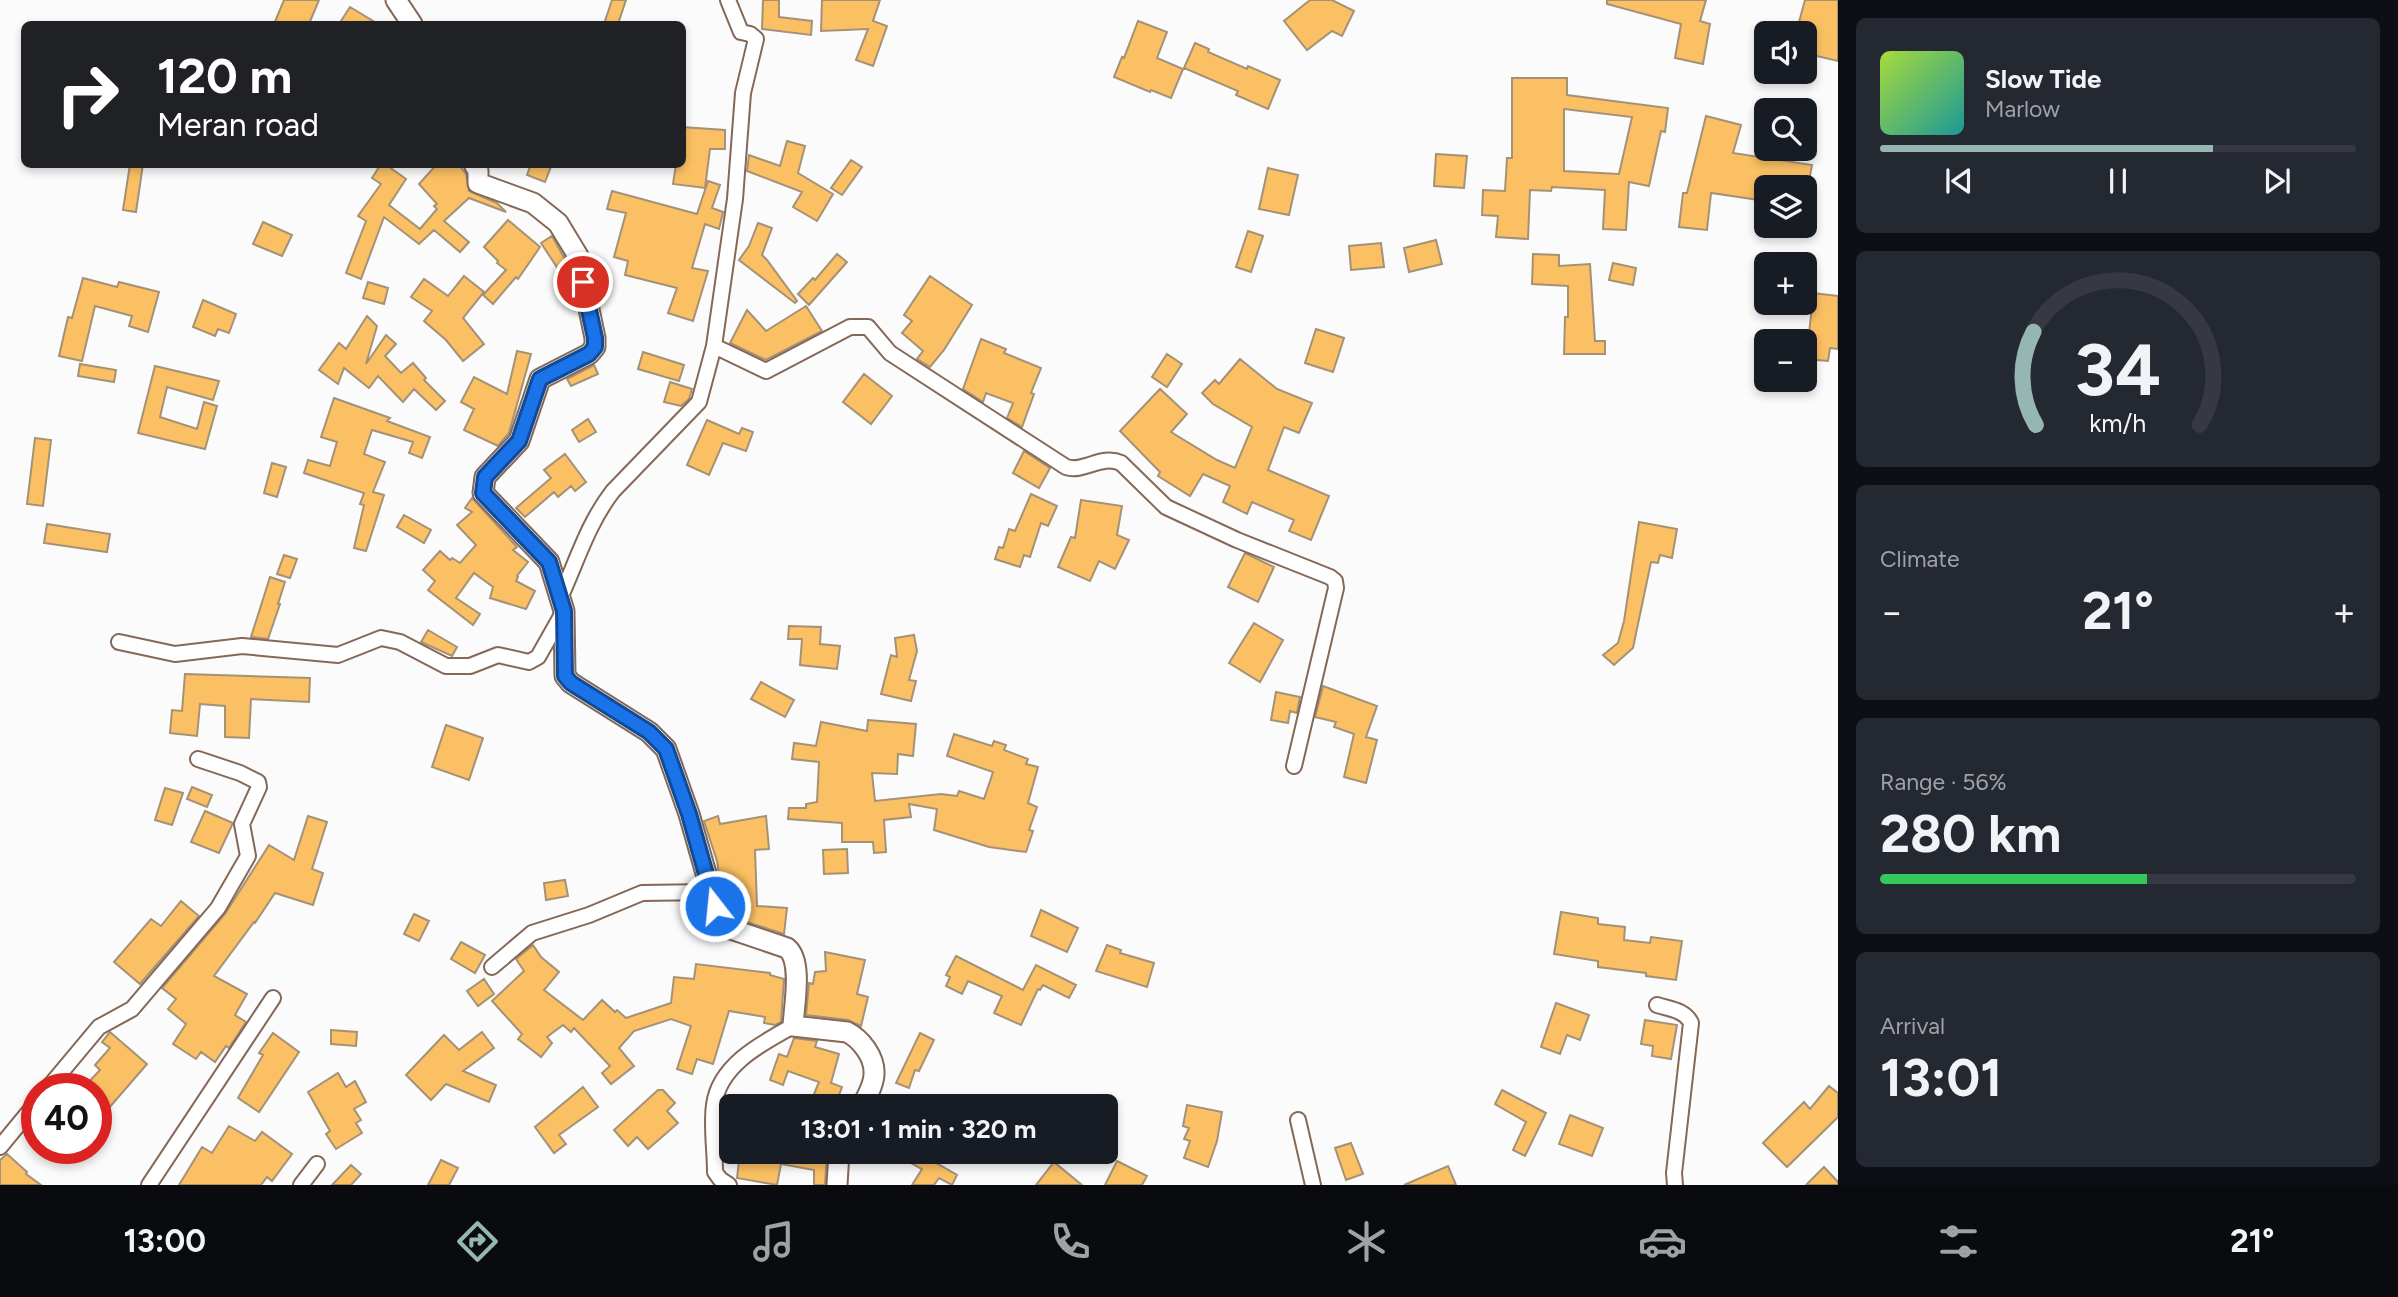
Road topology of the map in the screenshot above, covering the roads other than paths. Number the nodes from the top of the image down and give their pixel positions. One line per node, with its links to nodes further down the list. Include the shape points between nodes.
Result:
1 (396, 0): 3 (street)
2 (728, 0): 5 (street, via 741,32 756,39 743,93 735,199)
3 (410, 21)
4 (476, 168): 6 (street, via 478,183 533,203 558,223 578,256 595,338 589,354 540,379 519,441 483,484 483,493 549,562)
5 (714, 346): 6 (street, via 699,402 601,507 586,534); 9 (street, via 766,371 850,327 869,327 890,353 1066,467 1113,459 1166,507 1330,577 1336,588)
6 (562, 604): 7 (street, via 538,657 529,662 498,655 470,666 446,666 400,642 381,638 338,655 242,646 175,654); 10 (street, via 565,676 649,732 666,749)
7 (119, 642)
8 (198, 759): 15 (street, via 258,782 242,824 248,856 218,908 132,1009 99,1027)
9 (1294, 766)
10 (710, 892): 11 (street, via 642,893 532,933); 14 (street, via 719,919 728,928 792,953 796,965)
11 (492, 967)
12 (273, 998): 22 (street)
13 (1657, 1005): 27 (street, via 1682,1012 1691,1023)
14 (793, 1026): 16 (street, via 847,1032 860,1042 874,1073); 24 (street, via 746,1052 720,1085 714,1104 715,1171)
15 (61, 1073)
16 (869, 1094)
17 (1298, 1120): 26 (street)
18 (21, 1121): 19 (street)
19 (0, 1147)
20 (317, 1164): 23 (street)
21 (838, 1164): 25 (street)
22 (149, 1185)
23 (302, 1185)
24 (729, 1185)
25 (837, 1185)
26 (1313, 1185)
27 (1675, 1185)

